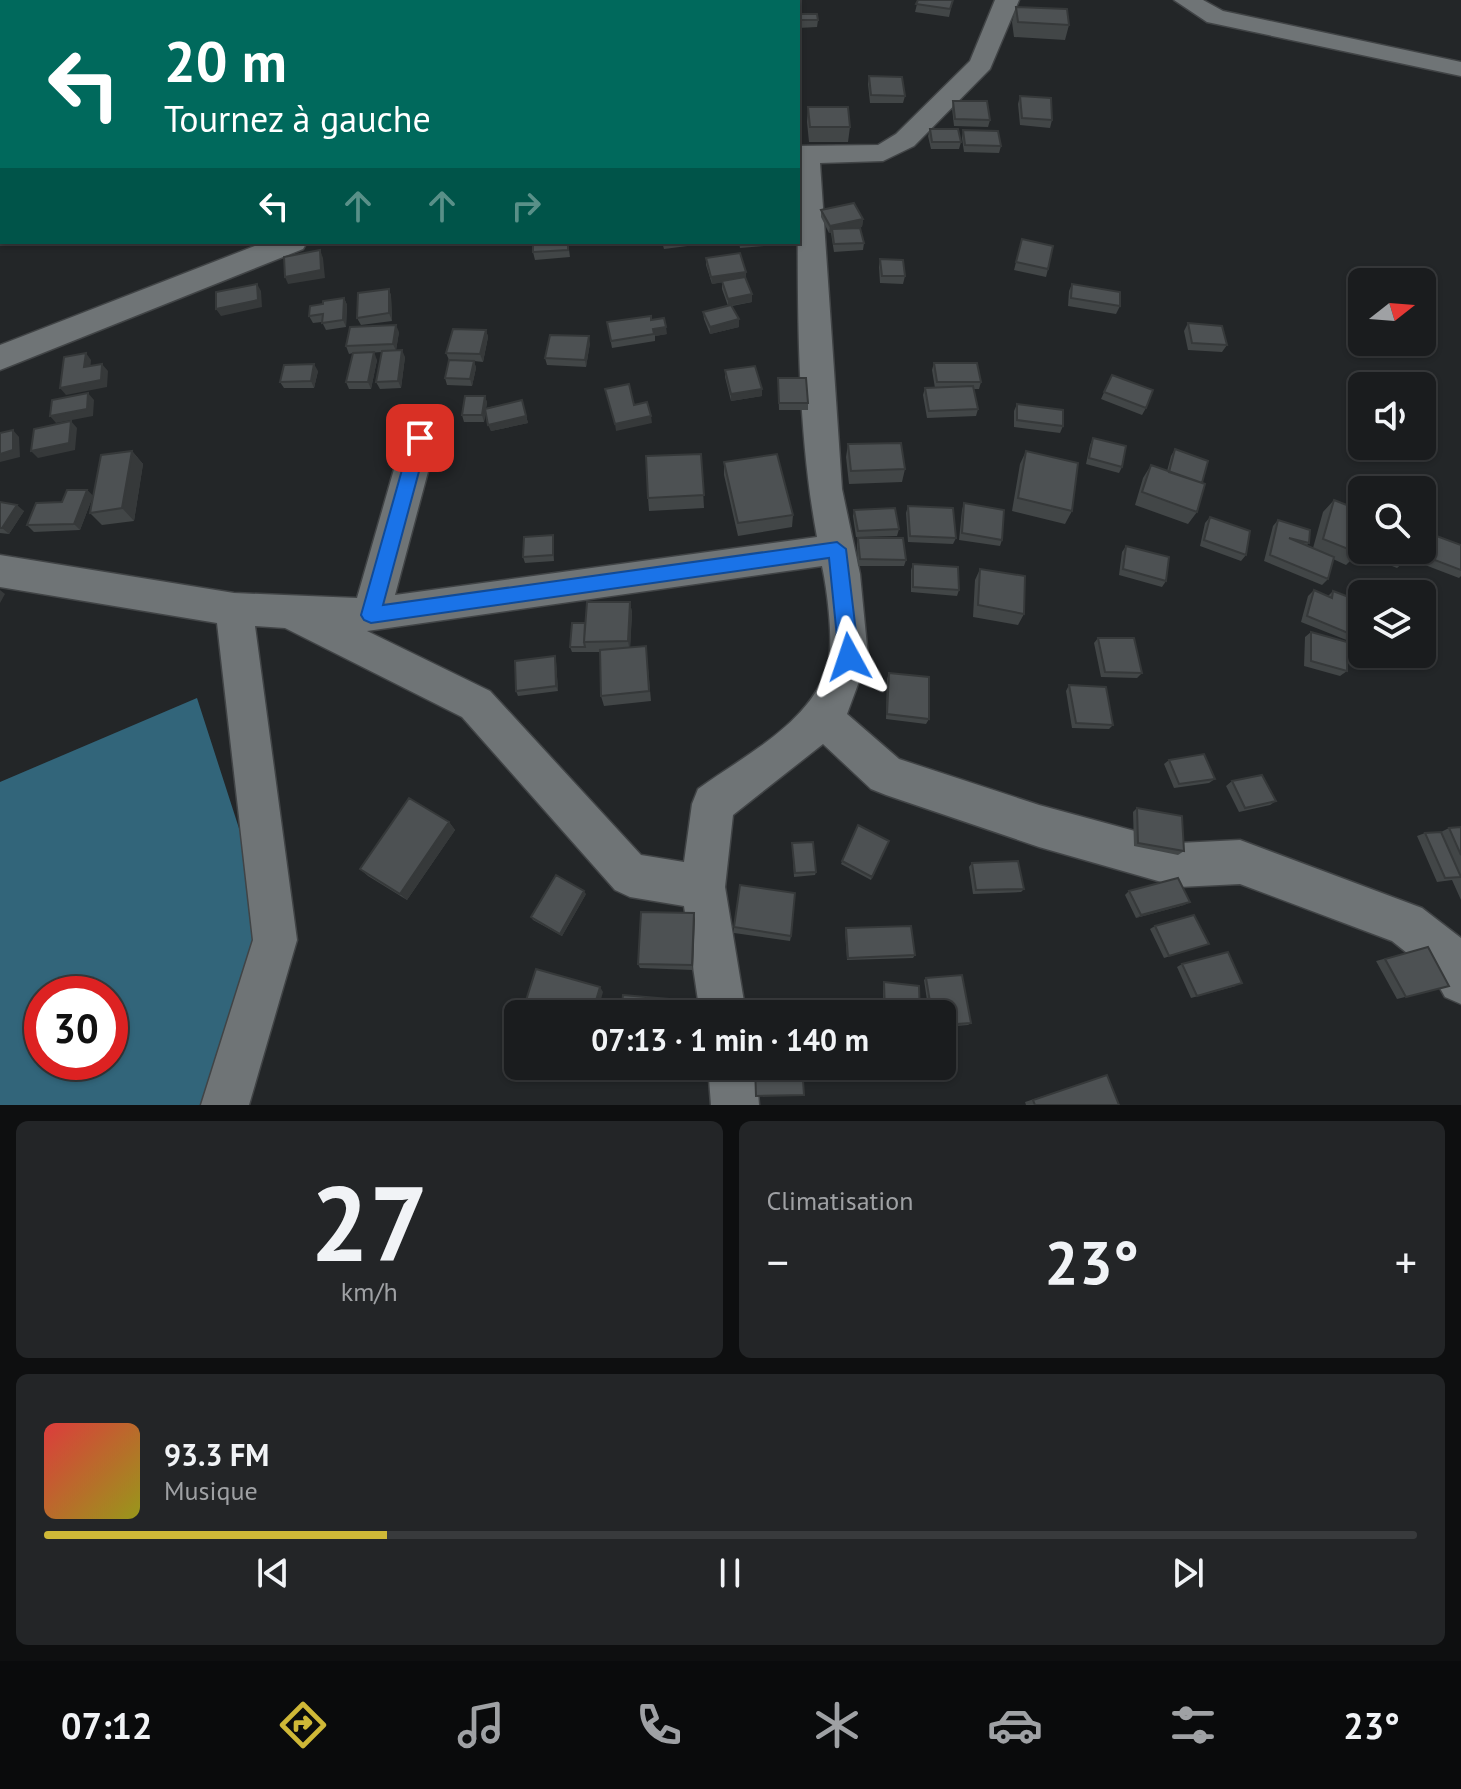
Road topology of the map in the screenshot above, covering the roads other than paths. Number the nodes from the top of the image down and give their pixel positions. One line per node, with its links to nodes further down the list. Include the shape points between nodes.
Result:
1 (1007, 0): 4 (street, via 981,64 905,140 883,153)
2 (1186, 0): 3 (street, via 1215,17)
3 (1461, 69)
4 (802, 155): 8 (street, via 825,489)
5 (288, 244): 6 (street)
6 (0, 358)
7 (420, 438): 12 (street)
8 (837, 549): 12 (street); 13 (street, via 849,657 834,700)
9 (0, 571): 10 (street)
10 (234, 609): 11 (street); 18 (street, via 275,940)
11 (289, 611): 12 (street); 14 (street, via 476,704 630,875)
12 (371, 615)
13 (821, 716): 14 (street, via 713,804); 15 (street, via 886,775 1179,865 1240,862 1406,924 1447,956)
14 (703, 887): 16 (street)
15 (1461, 981)
16 (721, 1000)
17 (733, 1080): 19 (street)
18 (225, 1105)
19 (735, 1105)

